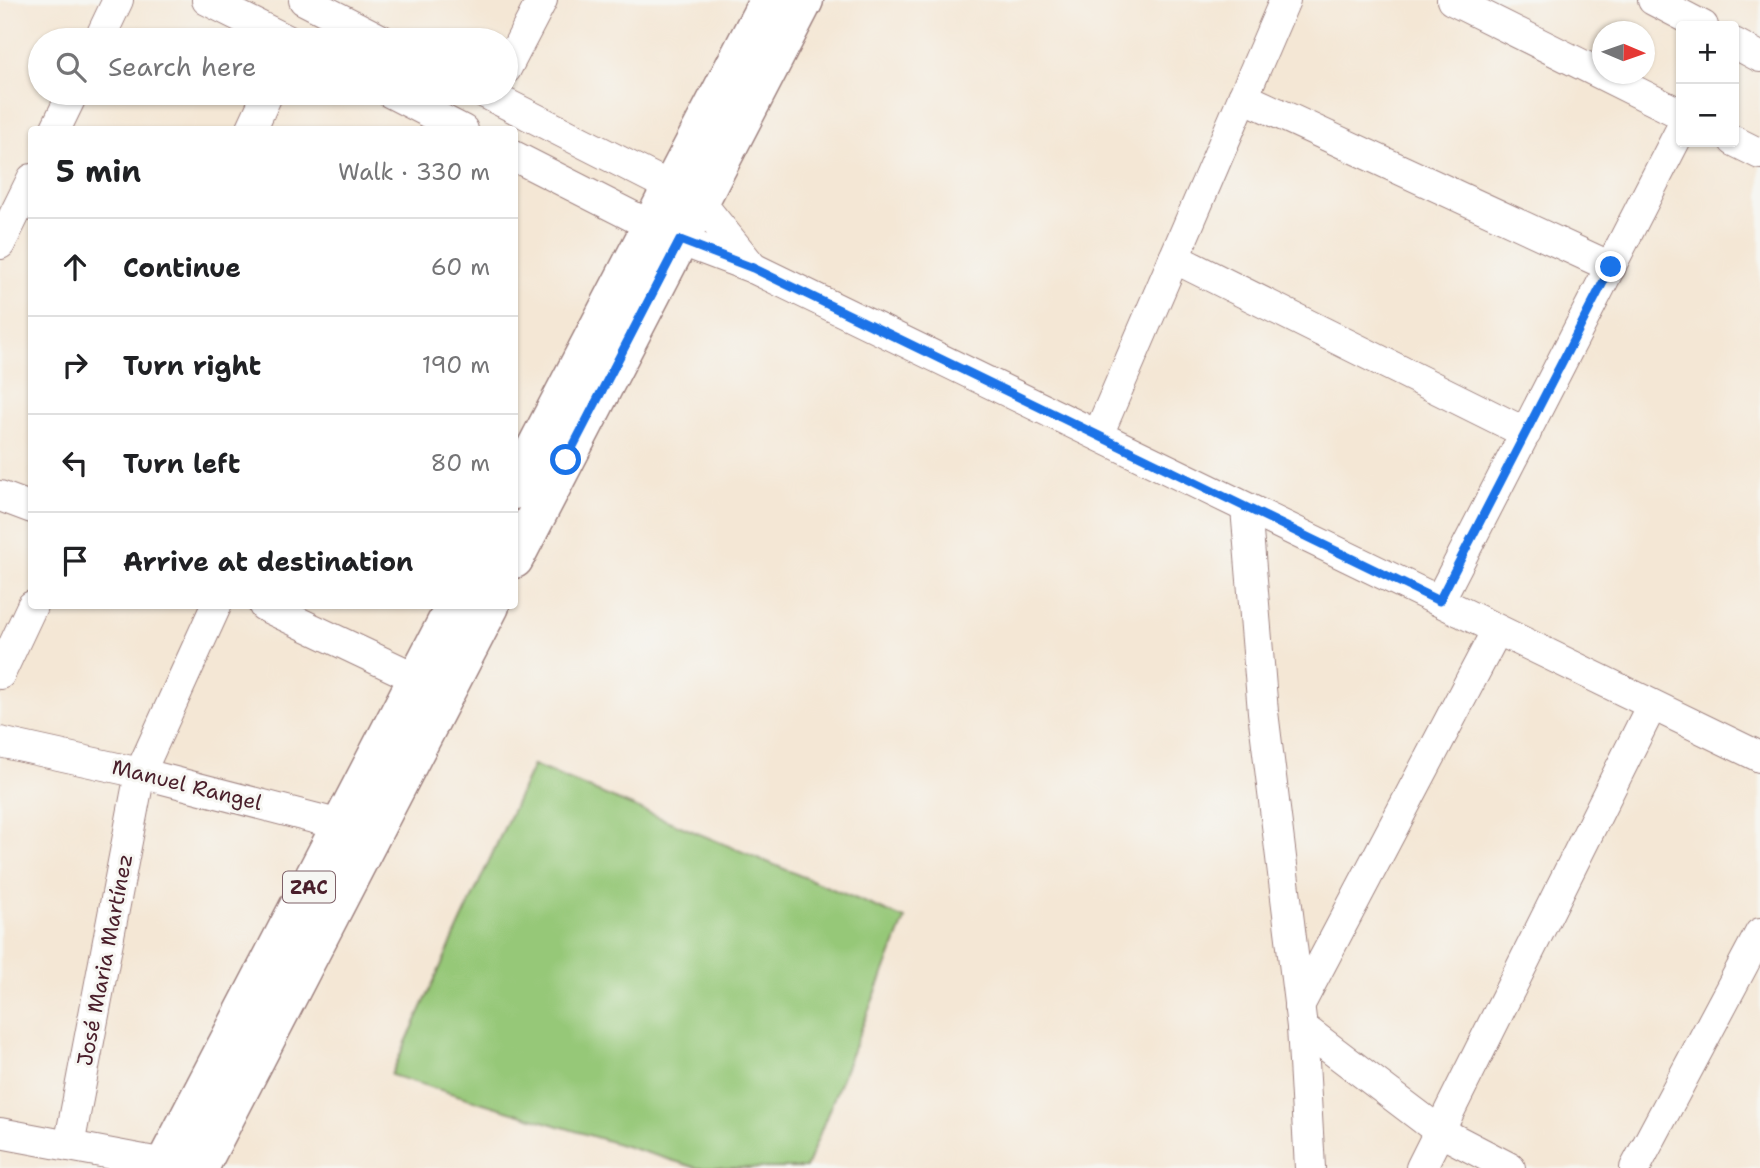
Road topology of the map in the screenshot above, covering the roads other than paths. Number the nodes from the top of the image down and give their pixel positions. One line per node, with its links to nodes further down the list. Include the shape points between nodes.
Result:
1 (118, 0): 11 (street)
2 (207, 0): 12 (street)
3 (542, 0): 15 (street)
4 (769, 0): 35 (main road)
5 (804, 0): 35 (main road)
6 (1285, 0): 18 (street)
7 (1452, 0): 24 (street)
8 (1653, 0): 10 (street)
9 (307, 2): 13 (street); 14 (street)
10 (1693, 21)
11 (105, 28)
12 (263, 28)
13 (297, 28)
14 (358, 28)
15 (518, 46)
16 (1739, 46): 17 (street)
17 (1760, 57)
18 (1243, 97): 38 (street); 39 (street)
19 (67, 105): 25 (street)
20 (262, 105): 26 (street)
21 (412, 105): 27 (street)
22 (476, 105): 27 (street)
23 (511, 105): 28 (street)
24 (1676, 112)
25 (57, 126)
26 (253, 126)
27 (449, 126)
28 (568, 135): 33 (street); 35 (street)
29 (1676, 139): 39 (street)
30 (1739, 144): 31 (street)
31 (1760, 154)
32 (518, 158): 33 (street)
33 (553, 176): 36 (street)
34 (28, 187): 37 (street)
35 (685, 195): 36 (main road); 40 (street)
36 (666, 233): 40 (street); 43 (main road)
37 (0, 244)
38 (1174, 258): 41 (street); 42 (street)
39 (1611, 267): 41 (street)
40 (753, 268): 42 (street)
41 (1526, 433): 49 (street)
42 (1098, 435): 47 (street)
43 (552, 453): 44 (main road); 48 (main road)
44 (518, 486)
45 (0, 496): 46 (street)
46 (28, 506)
47 (1246, 508): 49 (street); 64 (street, via 1263,712)
48 (518, 548)
49 (1439, 601): 55 (street)
50 (31, 609): 56 (street)
51 (215, 609): 61 (street, José Maria Martínez)
52 (270, 609): 57 (street)
53 (453, 609): 57 (main road, ZAC)
54 (489, 609): 57 (main road, ZAC)
55 (1497, 629): 58 (street); 64 (street)
56 (0, 674)
57 (432, 684): 62 (main road, ZAC)
58 (1651, 705): 60 (street); 65 (street)
59 (0, 742): 61 (street, Manuel Rangel)
60 (1760, 757)
61 (140, 773): 62 (street, Manuel Rangel); 67 (street, José Maria Martínez)
62 (357, 829): 68 (main road, ZAC)
63 (1760, 933): 72 (street)
64 (1301, 1017): 65 (street); 69 (street)
65 (1439, 1131): 70 (street); 71 (street)
66 (0, 1133): 67 (street)
67 (69, 1146): 68 (street)
68 (186, 1167)
69 (1310, 1168)
70 (1421, 1168)
71 (1510, 1168)
72 (1635, 1168)

